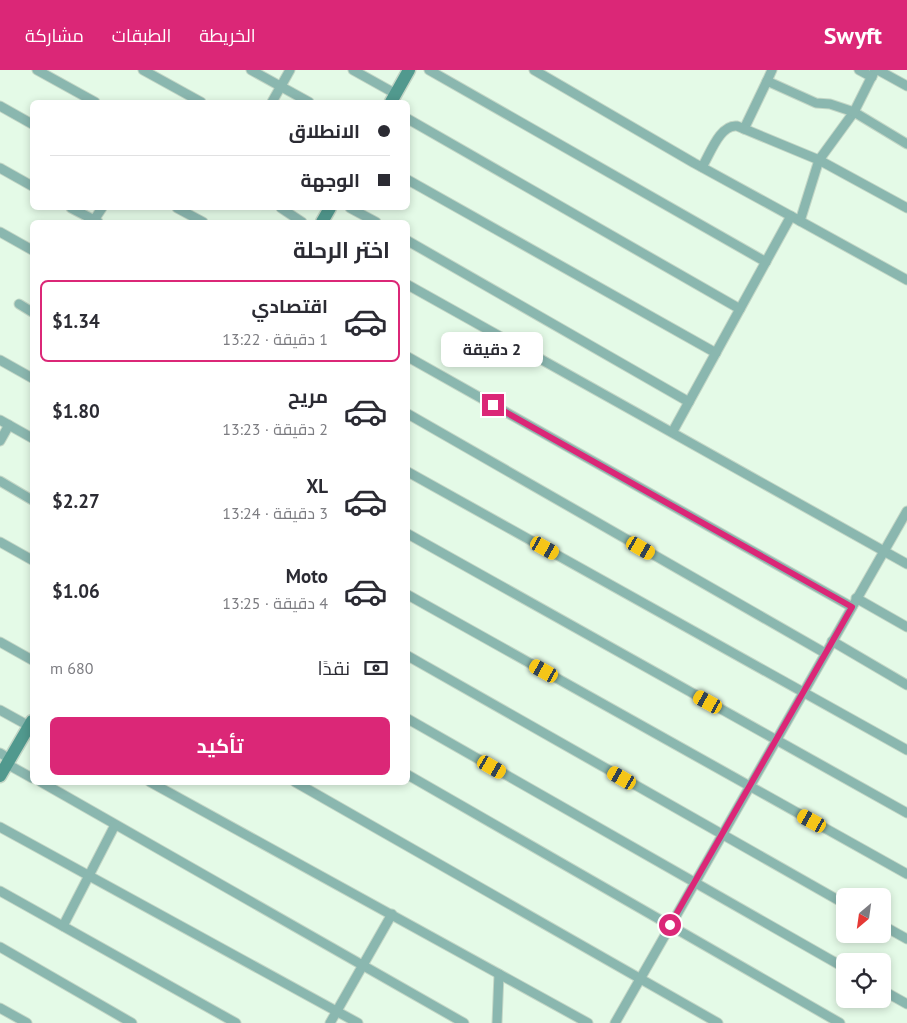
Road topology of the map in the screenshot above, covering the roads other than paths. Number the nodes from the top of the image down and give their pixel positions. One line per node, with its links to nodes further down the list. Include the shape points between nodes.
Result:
1 (37, 70): 16 (street)
2 (143, 70): 17 (street)
3 (251, 70): 14 (street)
4 (290, 70): 14 (street)
5 (353, 70): 15 (street)
6 (409, 70): 15 (street)
7 (429, 70): 45 (street)
8 (534, 70): 27 (street)
9 (772, 70): 12 (street)
10 (859, 70): 11 (street)
11 (875, 72): 13 (street); 21 (street)
12 (767, 80): 21 (street, via 816,103); 24 (street)
13 (907, 86)
14 (281, 87): 18 (street); 19 (street)
15 (393, 98)
16 (91, 100)
17 (197, 100)
18 (273, 100)
19 (305, 100)
20 (0, 106): 23 (street)
21 (854, 112): 25 (street); 26 (street)
22 (410, 120): 49 (street)
23 (30, 123)
24 (744, 129): 26 (street); 27 (street, via 728,127)
25 (907, 144)
26 (819, 160): 31 (street); 41 (street)
27 (702, 167): 36 (street)
28 (0, 168): 30 (street)
29 (410, 181): 51 (street)
30 (30, 185)
31 (907, 208)
32 (75, 210): 37 (street)
33 (181, 210): 38 (street)
34 (284, 210): 39 (street)
35 (354, 210): 40 (street)
36 (791, 216): 41 (street); 45 (street)
37 (94, 220)
38 (199, 220)
39 (299, 220)
40 (372, 220)
41 (800, 221): 46 (street)
42 (0, 232): 44 (street)
43 (410, 242): 55 (street)
44 (30, 249)
45 (766, 262): 49 (street)
46 (907, 280)
47 (410, 286): 59 (street)
48 (19, 304): 50 (street)
49 (740, 309): 51 (street)
50 (30, 311)
51 (716, 353): 55 (street)
52 (410, 358): 73 (street)
53 (0, 360): 54 (street)
54 (30, 377)
55 (689, 402): 59 (street)
56 (410, 415): 77 (street)
57 (0, 420): 58 (street)
58 (9, 425): 60 (street); 61 (street)
59 (673, 431): 68 (street)
60 (30, 437)
61 (0, 441)
62 (410, 473): 81 (street)
63 (0, 481): 64 (street)
64 (30, 499)
65 (907, 511): 68 (street)
66 (410, 535): 86 (street)
67 (0, 542): 69 (street)
68 (884, 550): 70 (street); 72 (street)
69 (30, 559)
70 (907, 564)
71 (410, 596): 95 (street)
72 (856, 598): 73 (street); 74 (street)
73 (852, 607): 75 (street)
74 (907, 627)
75 (832, 641): 77 (street); 80 (street)
76 (0, 642): 79 (street)
77 (825, 653): 81 (street)
78 (410, 657): 99 (street)
79 (30, 659)
80 (907, 685)
81 (802, 692): 86 (street); 87 (street)
82 (0, 710): 84 (street)
83 (410, 720): 102 (street)
84 (30, 724)
85 (30, 725): 88 (street)
86 (775, 739): 95 (street); 96 (street)
87 (907, 750)
88 (6, 759): 90 (street); 91 (street)
89 (410, 775): 106 (street)
90 (0, 776)
91 (30, 777)
92 (46, 785): 97 (street)
93 (156, 785): 105 (street)
94 (301, 785): 114 (street)
95 (749, 786): 99 (street); 100 (street)
96 (907, 813)
97 (115, 825): 101 (street); 112 (street)
98 (0, 827): 101 (street)
99 (722, 834): 102 (street); 104 (street)
100 (907, 874)
101 (89, 875): 107 (street); 118 (street)
102 (694, 882): 106 (street); 111 (street)
103 (0, 891): 107 (street)
104 (836, 899)
105 (392, 914): 112 (street); 113 (street)
106 (670, 925): 114 (street); 129 (street)
107 (63, 926): 121 (street)
108 (891, 930): 109 (street)
109 (907, 939)
110 (0, 947): 120 (street)
111 (836, 963)
112 (363, 966): 118 (street); 124 (street)
113 (499, 974): 125 (street); 126 (street)
114 (640, 979): 127 (street); 128 (street)
115 (891, 995): 116 (street)
116 (907, 1004)
117 (0, 1008): 119 (street)
118 (337, 1011): 122 (street); 123 (street)
119 (27, 1023)
120 (132, 1023)
121 (236, 1023)
122 (330, 1023)
123 (358, 1023)
124 (464, 1023)
125 (498, 1023)
126 (588, 1023)
127 (615, 1023)
128 (718, 1023)
129 (840, 1023)

